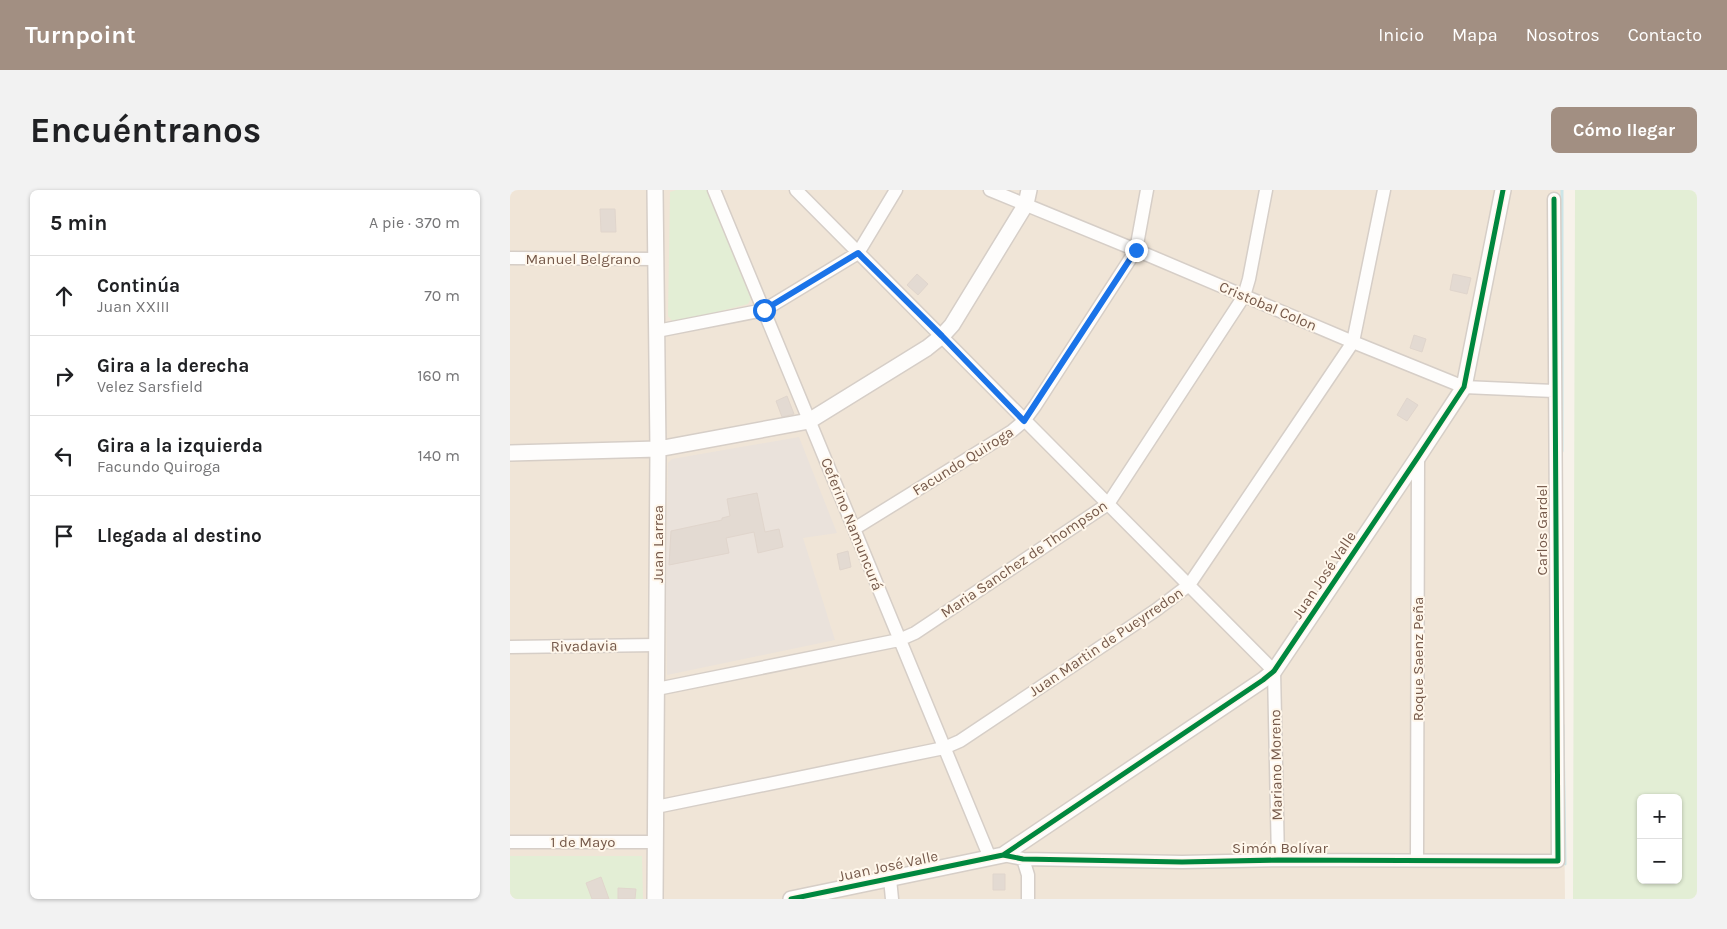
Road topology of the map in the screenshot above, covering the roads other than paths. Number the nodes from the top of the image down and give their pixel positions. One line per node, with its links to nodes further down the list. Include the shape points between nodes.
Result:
1 (655, 190): 15 (street, Juan Larrea)
2 (714, 190): 17 (street, Ceferino Namuncurá)
3 (796, 190): 13 (street)
4 (896, 190): 13 (street)
5 (990, 190): 10 (street, Cristobal Colon)
6 (1148, 190): 12 (street, Facundo Quiroga)
7 (1266, 190): 16 (street, Maria Sanchez de Thompson)
8 (1384, 190): 20 (street, Juan Martin de Pueyrredon)
9 (1503, 190): 21 (street, Juan José Valle)
10 (1027, 197): 12 (street, Cristobal Colon); 19 (street, via 952,325)
11 (1554, 199): 22 (street, Carlos Gardel)
12 (1136, 250): 16 (street, Cristobal Colon); 24 (street, Facundo Quiroga)
13 (858, 253): 17 (street); 19 (street)
14 (510, 258): 15 (street, Manuel Belgrano)
15 (656, 259): 18 (street, Juan Larrea)
16 (1244, 296): 20 (street, Cristobal Colon); 28 (street, Maria Sanchez de Thompson)
17 (764, 310): 18 (street); 23 (street, Ceferino Namuncurá)
18 (657, 331): 25 (street, Juan Larrea)
19 (942, 336): 23 (street); 24 (street)
20 (1353, 342): 21 (street, Cristobal Colon); 30 (street, Juan Martin de Pueyrredon)
21 (1464, 387): 22 (street, Cristobal Colon); 27 (street, Juan José Valle)
22 (1554, 391): 44 (street, Carlos Gardel)
23 (809, 421): 25 (street); 29 (street, Ceferino Namuncurá)
24 (1024, 421): 28 (street); 29 (street, Facundo Quiroga)
25 (658, 449): 26 (street); 32 (street, Juan Larrea)
26 (510, 453)
27 (1418, 457): 34 (street, Juan José Valle); 43 (street, Roque Saenz Peña)
28 (1108, 504): 30 (street); 31 (street, Maria Sanchez de Thompson, via 915,634)
29 (854, 529): 31 (street, Ceferino Namuncurá)
30 (1190, 585): 34 (street); 36 (street, Juan Martin de Pueyrredon, via 960,741)
31 (900, 640): 35 (street, Maria Sanchez de Thompson); 36 (street, Ceferino Namuncurá)
32 (657, 645): 33 (street, Rivadavia); 35 (street, Juan Larrea)
33 (510, 647)
34 (1274, 671): 40 (street, Juan José Valle); 42 (street, Mariano Moreno)
35 (657, 689): 37 (street, Juan Larrea)
36 (944, 748): 37 (street, Juan Martin de Pueyrredon); 40 (street, Ceferino Namuncurá)
37 (656, 806): 39 (street, Juan Larrea)
38 (510, 842): 39 (street, 1 de Mayo)
39 (656, 842): 46 (street, Juan Larrea)
40 (997, 857): 41 (street, Simón Bolívar); 45 (street, Juan José Valle)
41 (1023, 858): 42 (street, Simón Bolívar, via 1182,862); 49 (street, via 1028,875)
42 (1278, 860): 43 (street, Simón Bolívar)
43 (1417, 860): 44 (street, Simón Bolívar)
44 (1558, 861)
45 (890, 879): 47 (street, Juan José Valle); 48 (street)
46 (655, 899)
47 (791, 899)
48 (892, 899)
49 (1028, 899)

